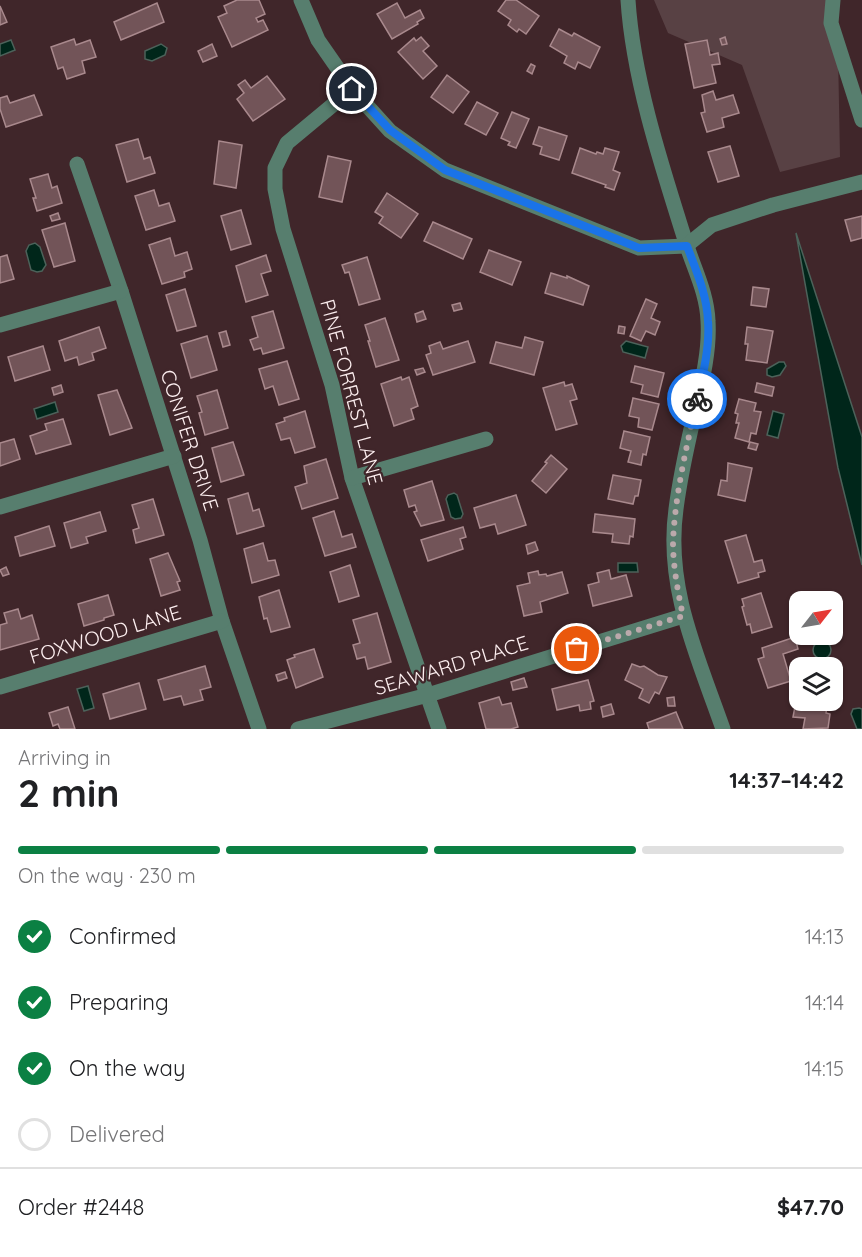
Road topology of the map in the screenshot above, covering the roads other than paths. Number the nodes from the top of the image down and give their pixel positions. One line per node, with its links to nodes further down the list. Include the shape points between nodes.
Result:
1 (301, 0): 4 (street, via 318,40)
2 (833, 0): 5 (street, via 831,23)
3 (625, 1): 8 (street, via 640,85)
4 (352, 89): 8 (street, via 390,130 445,170 639,248); 13 (street, PINE FORREST LANE, via 287,143 275,168 275,189 283,229 332,385)
5 (862, 120)
6 (77, 164): 9 (street, CONIFER DRIVE)
7 (862, 182): 8 (street, via 712,225)
8 (687, 246): 15 (street, via 701,282 708,322 676,510 674,553)
9 (122, 291): 10 (street); 12 (street, CONIFER DRIVE)
10 (0, 325)
11 (486, 439): 13 (street)
12 (174, 456): 14 (street); 16 (street, CONIFER DRIVE)
13 (352, 478): 18 (street, PINE FORREST LANE)
14 (0, 507)
15 (683, 616): 18 (street, SEAWARD PLACE); 22 (street)
16 (222, 621): 17 (street, FOXWOOD LANE); 19 (street, CONIFER DRIVE)
17 (0, 687)
18 (428, 695): 20 (street, SEAWARD PLACE); 21 (street, PINE FORREST LANE)
19 (259, 729)
20 (298, 729)
21 (439, 729)
22 (723, 729)

